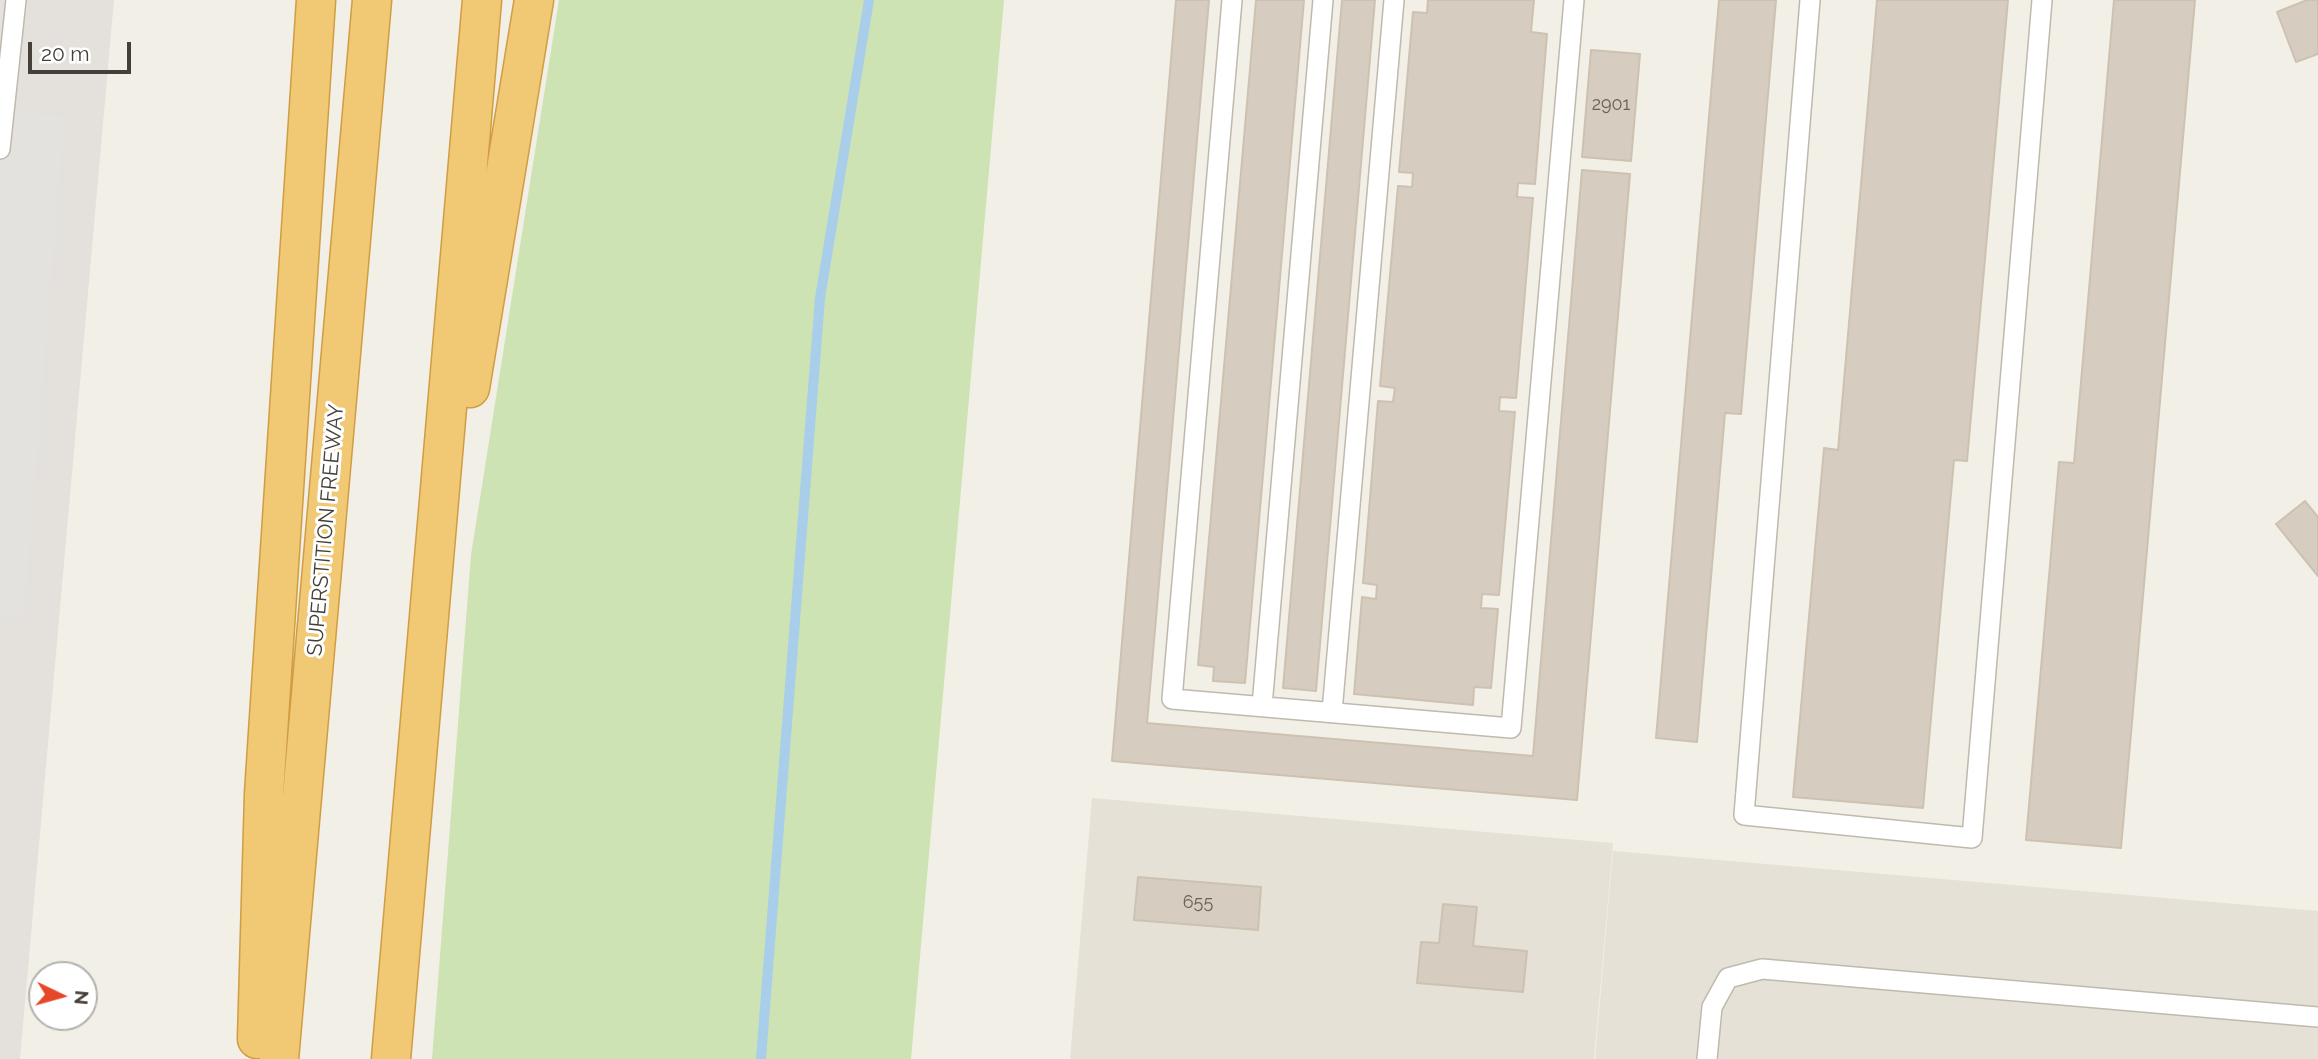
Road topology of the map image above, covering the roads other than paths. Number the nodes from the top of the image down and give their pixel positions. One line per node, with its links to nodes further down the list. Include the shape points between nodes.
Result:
1 (16, 0): 12 (lane)
2 (316, 0): 17 (highway, via 264,794)
3 (372, 0): 18 (highway, SUPERSTITION FREEWAY)
4 (482, 0): 13 (highway)
5 (534, 0): 13 (highway)
6 (1232, 0): 14 (lane, via 1172,699)
7 (1323, 0): 14 (lane)
8 (1394, 0): 15 (lane)
9 (1574, 0): 15 (lane, via 1511,728)
10 (1810, 0): 11 (lane, via 1744,816 1972,838)
11 (2042, 0)
12 (0, 149)
13 (427, 628): 19 (highway)
14 (1262, 706): 15 (lane)
15 (1332, 712)
16 (2318, 1017): 20 (lane, via 1762,969 1728,978 1712,1007)
17 (256, 1059)
18 (279, 1059)
19 (391, 1059)
20 (1707, 1059)

